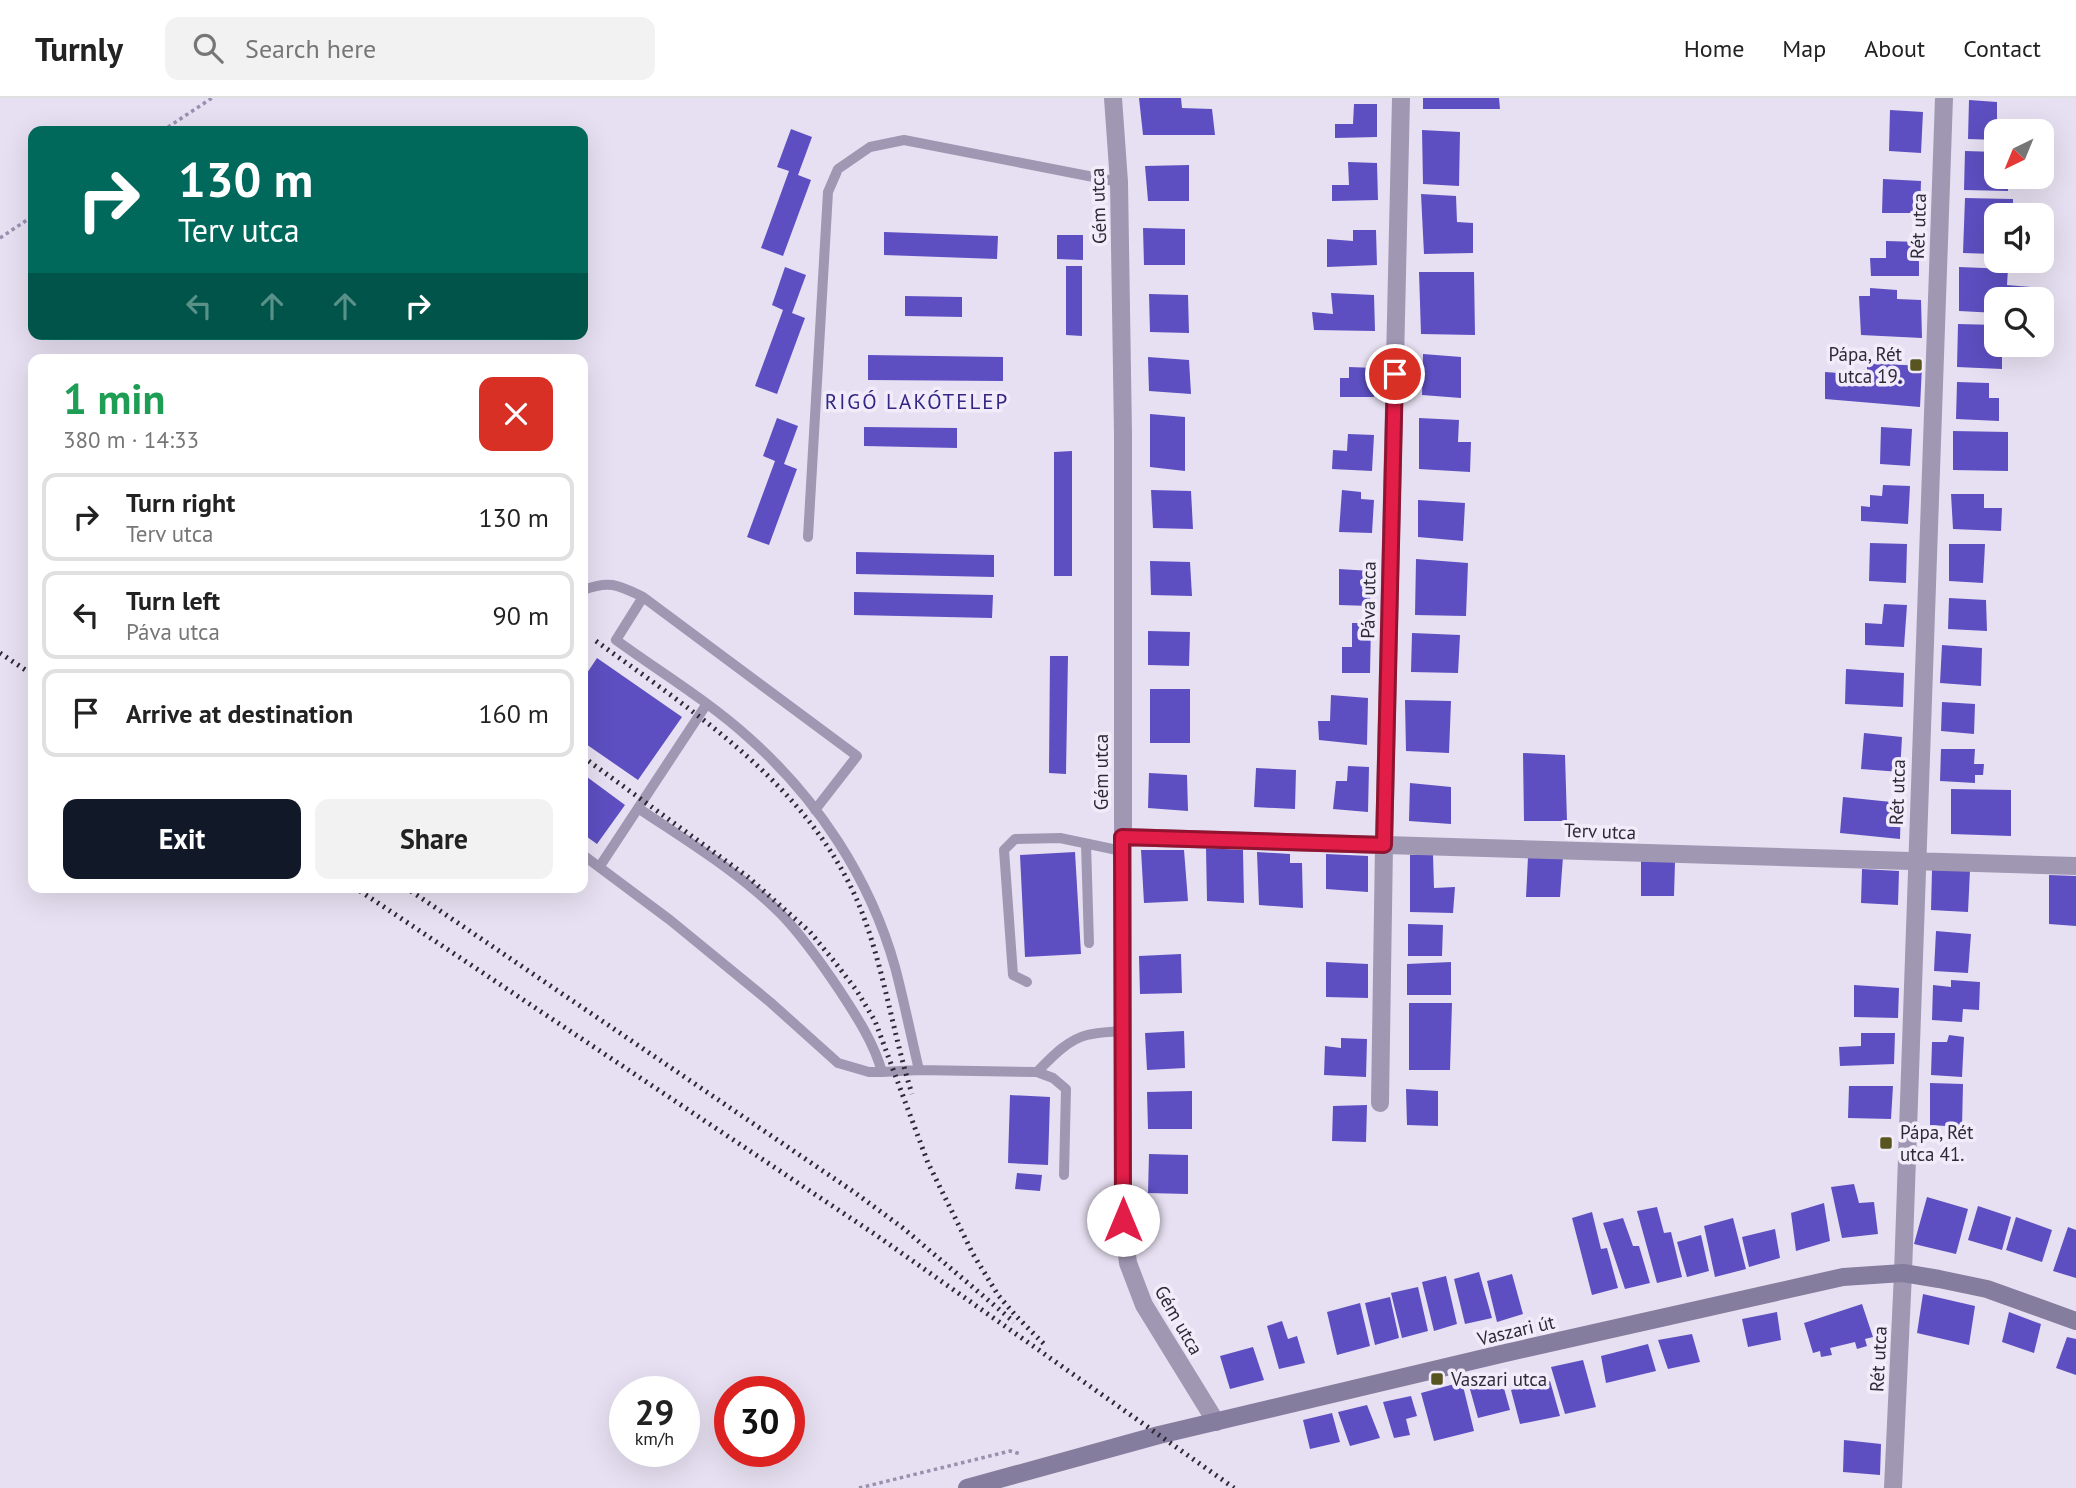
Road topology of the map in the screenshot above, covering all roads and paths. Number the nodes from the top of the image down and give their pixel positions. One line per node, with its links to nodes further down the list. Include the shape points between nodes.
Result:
1 (212, 98): 5 (path)
2 (1113, 98): 6 (street, Gém utca)
3 (1401, 98): 17 (street, Páva utca)
4 (1944, 98): 19 (street, Rét utca)
5 (170, 126)
6 (1119, 182): 9 (lane, via 904,140 870,147 838,169 828,192); 16 (street, Gém utca)
7 (28, 219): 8 (path)
8 (0, 238)
9 (808, 537)
10 (588, 588): 11 (lane, via 618,584)
11 (643, 597): 12 (lane, via 616,640); 14 (lane, via 857,756)
12 (706, 705): 13 (lane); 14 (lane, via 755,743)
13 (638, 808): 20 (lane); 26 (lane, via 722,864 781,914 813,950 855,1013)
14 (815, 810): 25 (lane, via 847,854 871,901 895,965)
15 (1086, 844): 16 (lane); 22 (lane); 23 (lane, via 1060,838 1015,839 1004,850 1013,975)
16 (1122, 844): 17 (street, Terv utca); 24 (street, Gém utca)
17 (1384, 845): 19 (street, Terv utca); 28 (street, Páva utca)
18 (588, 858): 20 (lane)
19 (1916, 862): 21 (street, Terv utca); 30 (street, Rét utca)
20 (600, 866): 26 (lane, via 770,1002 838,1063)
21 (2076, 866)
22 (1089, 943)
23 (1027, 982)
24 (1121, 1031): 27 (lane, via 1087,1035 1055,1053); 32 (street, Gém utca, via 1123,1220 1128,1263 1144,1305)
25 (919, 1070): 26 (lane); 27 (lane)
26 (882, 1072)
27 (1037, 1072): 29 (lane, via 1066,1089)
28 (1380, 1103)
29 (1064, 1175)
30 (1903, 1273): 31 (main road, Vaszari út, via 1987,1289); 32 (main road, Vaszari út, via 1843,1277); 36 (street, Rét utca)
31 (2076, 1321)
32 (1216, 1422): 35 (main road, Vaszari út)
33 (1022, 1454): 34 (path, via 1010,1451)
34 (859, 1488)
35 (967, 1488)
36 (1893, 1488)

